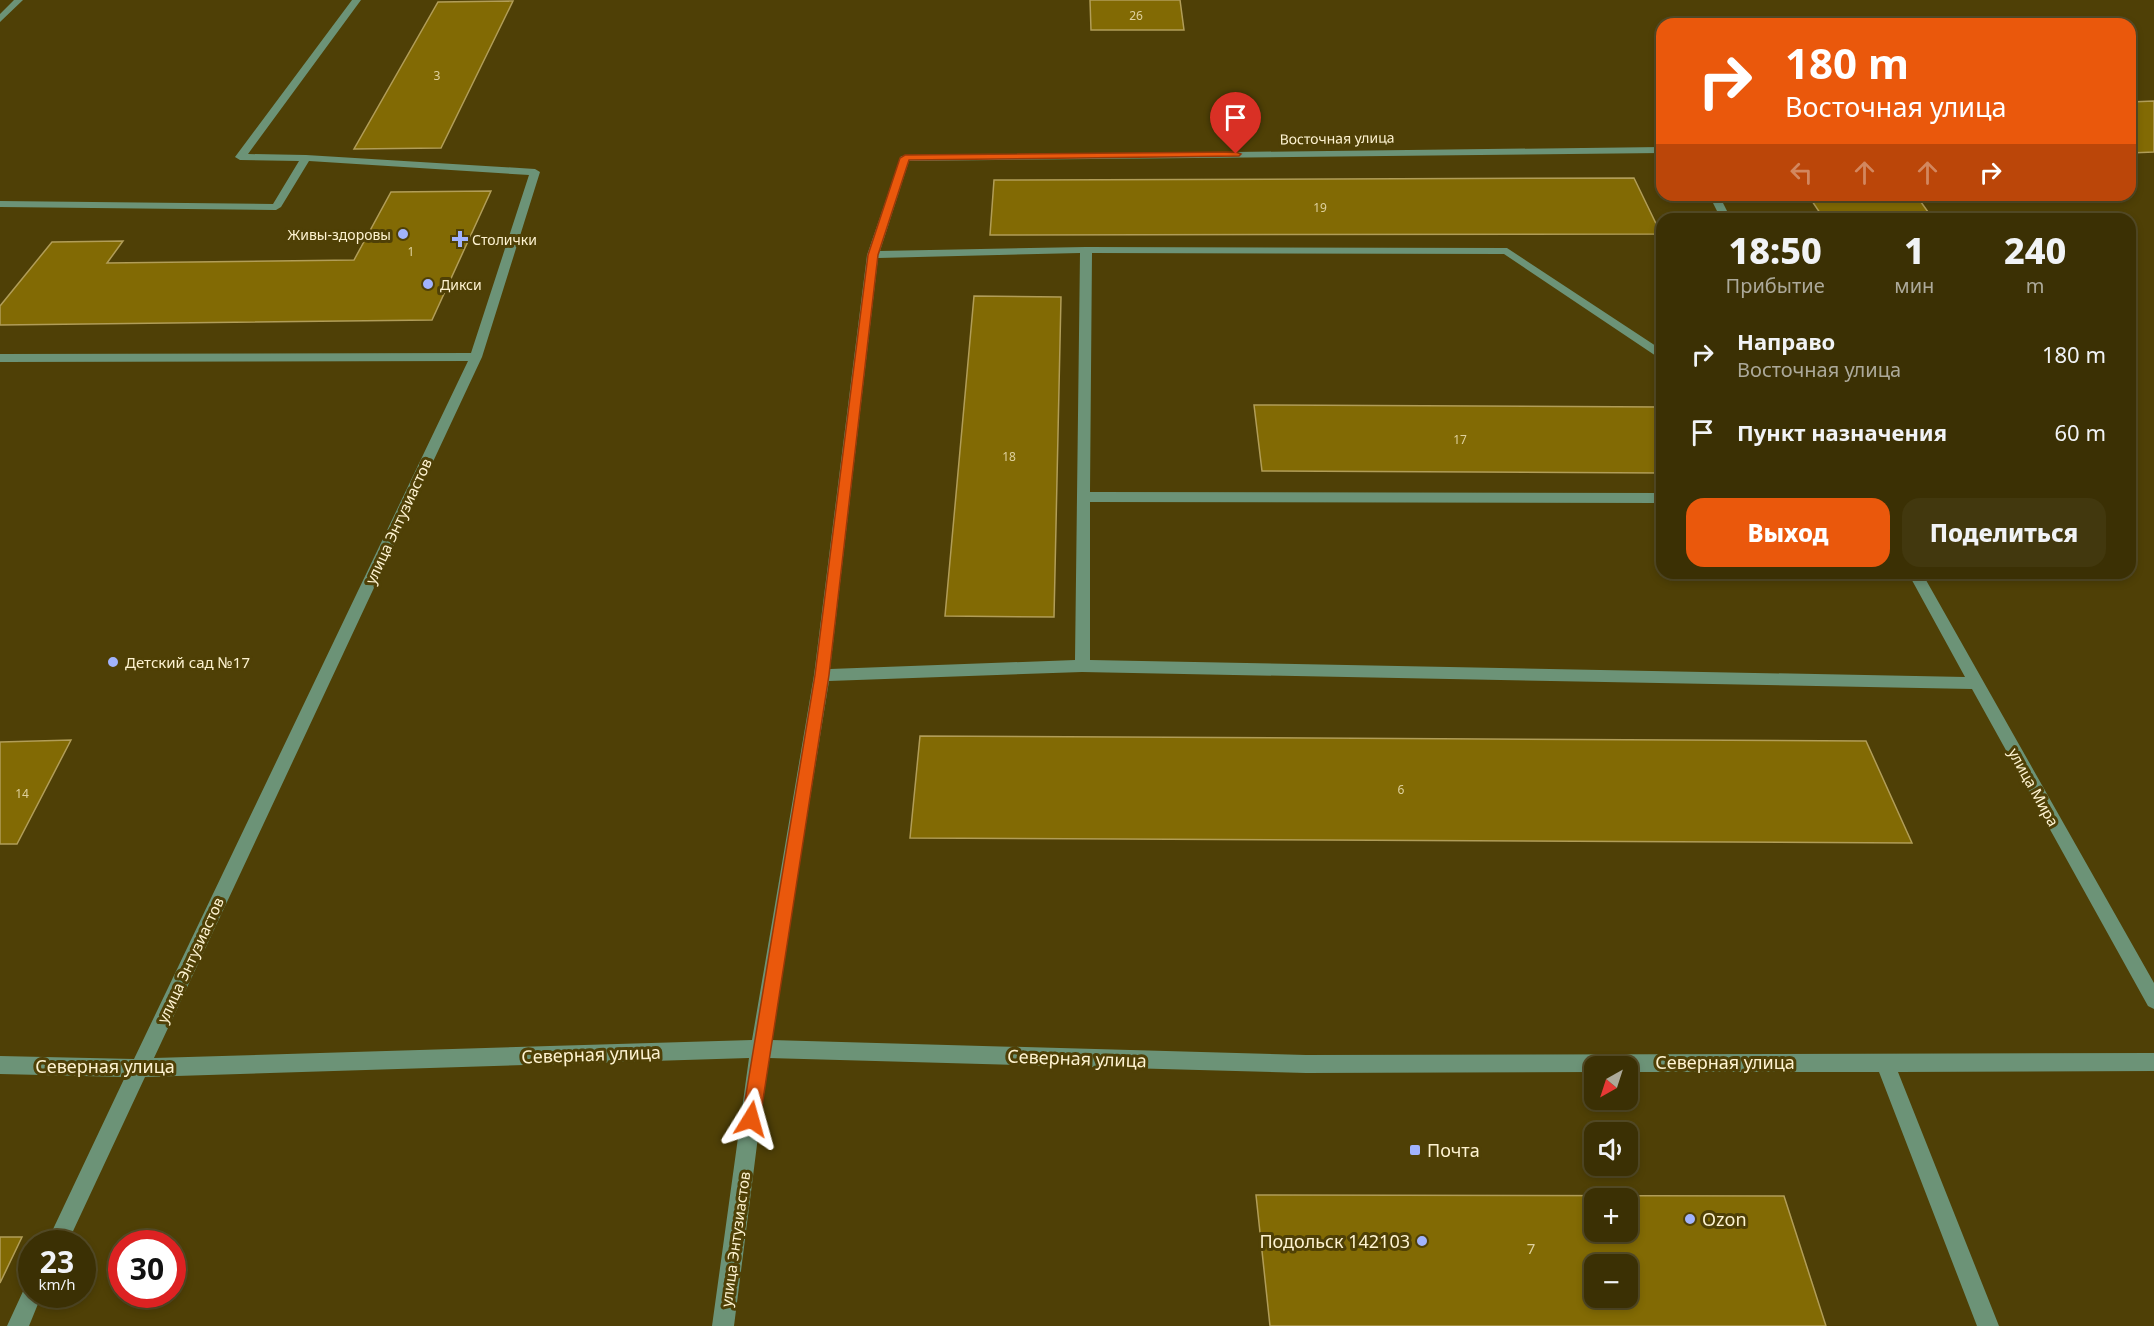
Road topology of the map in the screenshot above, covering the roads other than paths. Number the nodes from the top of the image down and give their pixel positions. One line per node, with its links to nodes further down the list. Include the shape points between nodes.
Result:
1 (19, 0): 3 (street)
2 (357, 0): 5 (street, via 240,157)
3 (0, 19)
4 (1656, 150): 6 (street, Восточная улица)
5 (306, 158): 7 (street, via 276,207); 11 (street, улица Энтузиастов, via 535,172)
6 (905, 158): 9 (street, улица Энтузиастов)
7 (0, 204)
8 (1086, 250): 9 (street); 10 (street, via 1507,250); 13 (street)
9 (873, 255): 17 (street, улица Энтузиастов)
10 (1656, 352)
11 (476, 357): 12 (street); 24 (street, улица Энтузиастов)
12 (0, 358)
13 (1083, 497): 14 (street); 16 (street)
14 (1656, 498)
15 (1918, 579): 18 (street, улица Мира)
16 (1082, 666): 17 (street); 18 (street)
17 (822, 675): 20 (street, улица Энтузиастов)
18 (1976, 683): 19 (street, улица Мира)
19 (2154, 1000)
20 (760, 1049): 21 (street, Северная улица, via 1306,1064); 24 (street, Северная улица); 28 (street, улица Энтузиастов)
21 (1885, 1062): 22 (street, Северная улица); 29 (street)
22 (2154, 1062)
23 (0, 1065): 24 (street, Северная улица)
24 (138, 1068): 25 (street, улица Энтузиастов)
25 (63, 1230)
26 (26, 1308): 27 (street)
27 (18, 1326)
28 (723, 1326)
29 (1988, 1326)

